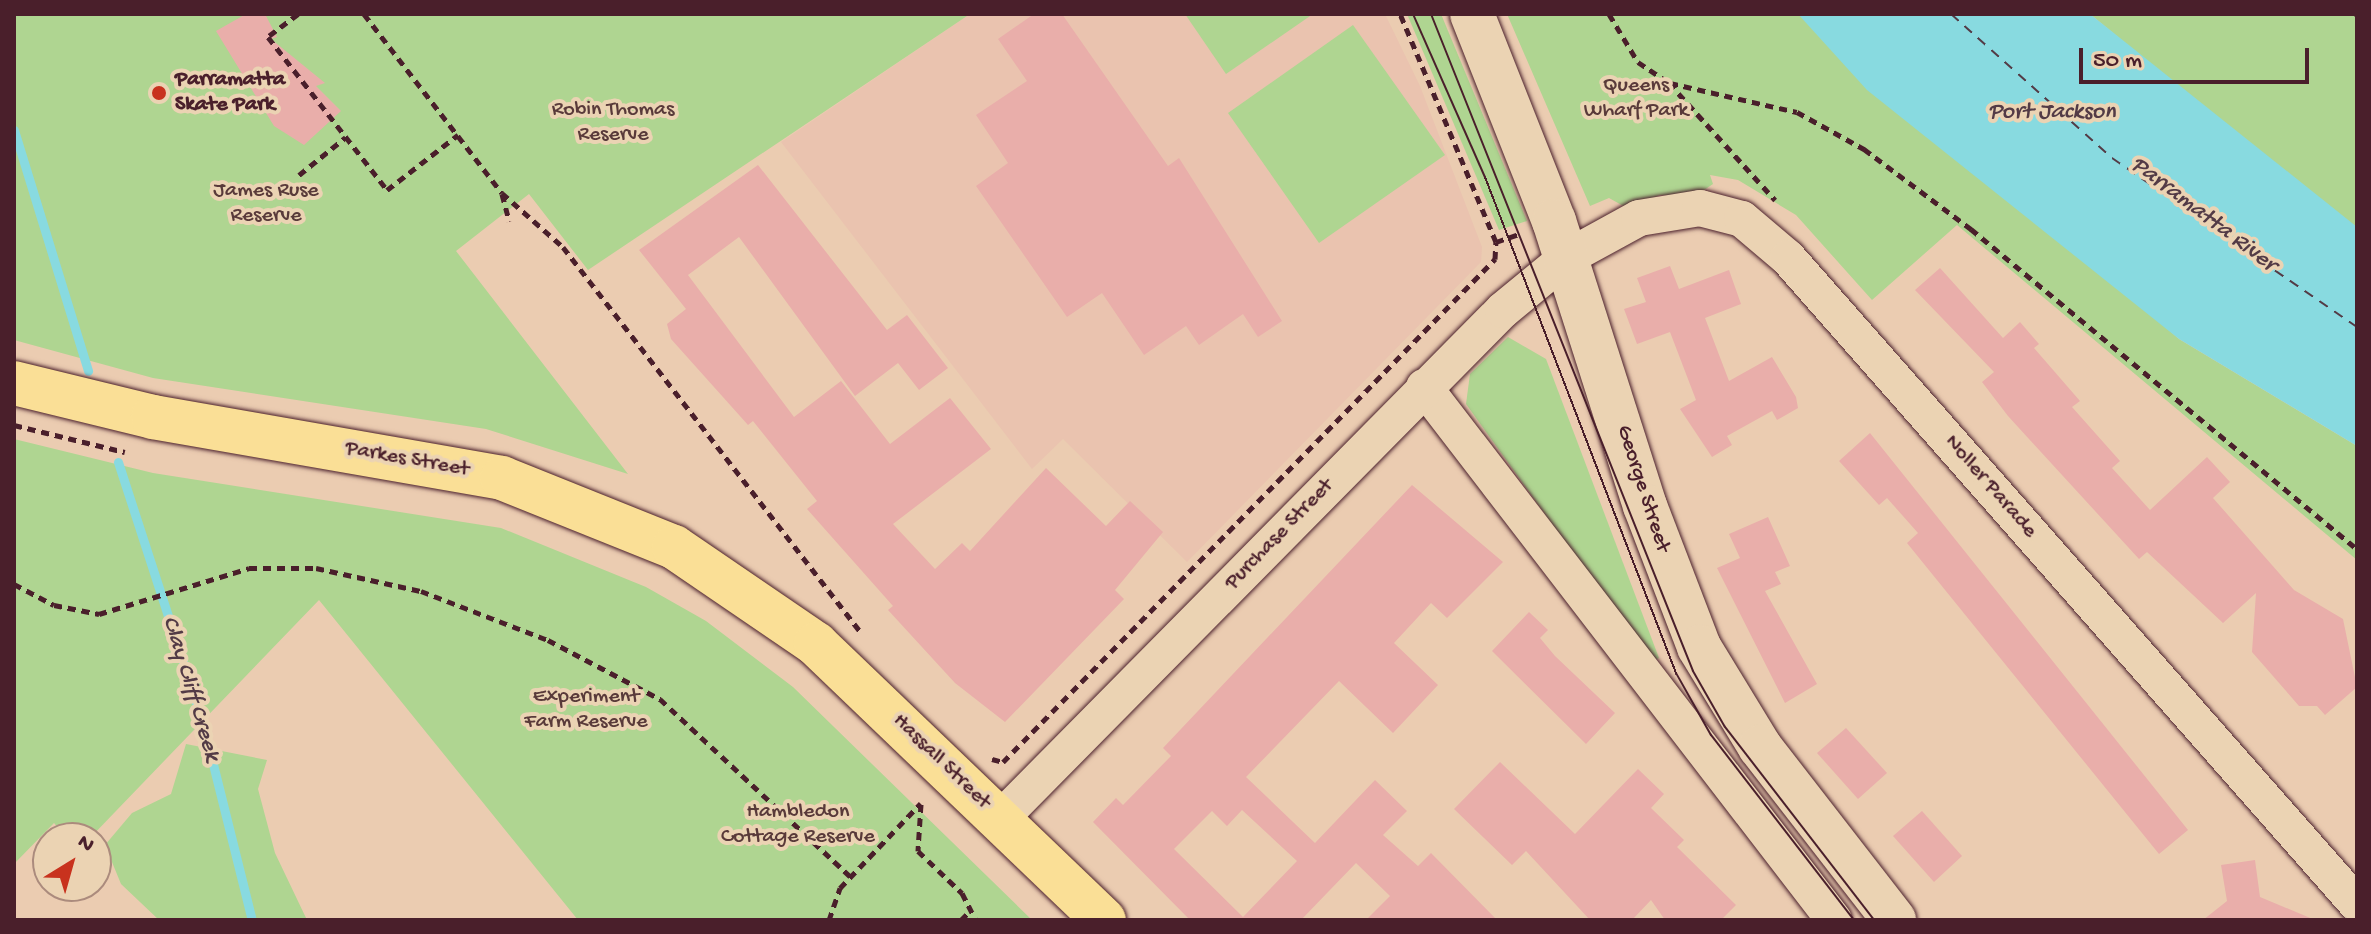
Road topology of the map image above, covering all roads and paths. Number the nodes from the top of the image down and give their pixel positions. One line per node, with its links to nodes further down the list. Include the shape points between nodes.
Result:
1 (298, 14): 8 (path, via 268,37)
2 (364, 14): 7 (path)
3 (1400, 14): 22 (path, via 1496,242 1495,259 1003,762)
4 (1472, 14): 13 (street, George Street)
5 (1609, 14): 6 (path, via 1638,62)
6 (1669, 83): 11 (path); 18 (path, via 1797,112 1864,149 1971,229)
7 (458, 135): 8 (path, via 387,190); 10 (path)
8 (346, 137): 9 (path)
9 (299, 175)
10 (502, 193): 12 (path); 21 (path, via 563,247)
11 (1784, 210)
12 (509, 221)
13 (1566, 258): 15 (street, Purchase Street); 25 (street, Noller Parade, via 1666,209 1721,211 1764,233); 32 (street, George Street, via 1645,506 1706,660 1760,747)
14 (14, 383): 17 (main road, Parkes Street)
15 (1424, 387): 23 (street, Purchase Street); 31 (street)
16 (14, 425): 17 (path, via 77,442)
17 (146, 435): 20 (main road, Parkes Street, via 443,465 542,491 674,547)
18 (2357, 549)
19 (14, 584): 24 (path, via 78,612 135,605 229,569 316,568 421,591 548,640 681,713)
20 (773, 611): 23 (main road, Hassall Street)
21 (873, 644)
22 (983, 750)
23 (1000, 819): 30 (main road, Hassall Street)
24 (850, 876): 26 (path, via 921,803 918,851); 27 (path)
25 (2357, 904)
26 (971, 910): 28 (path); 29 (path)
27 (829, 920)
28 (961, 920)
29 (976, 920)
30 (1104, 920)
31 (1834, 920)
32 (1894, 920)

